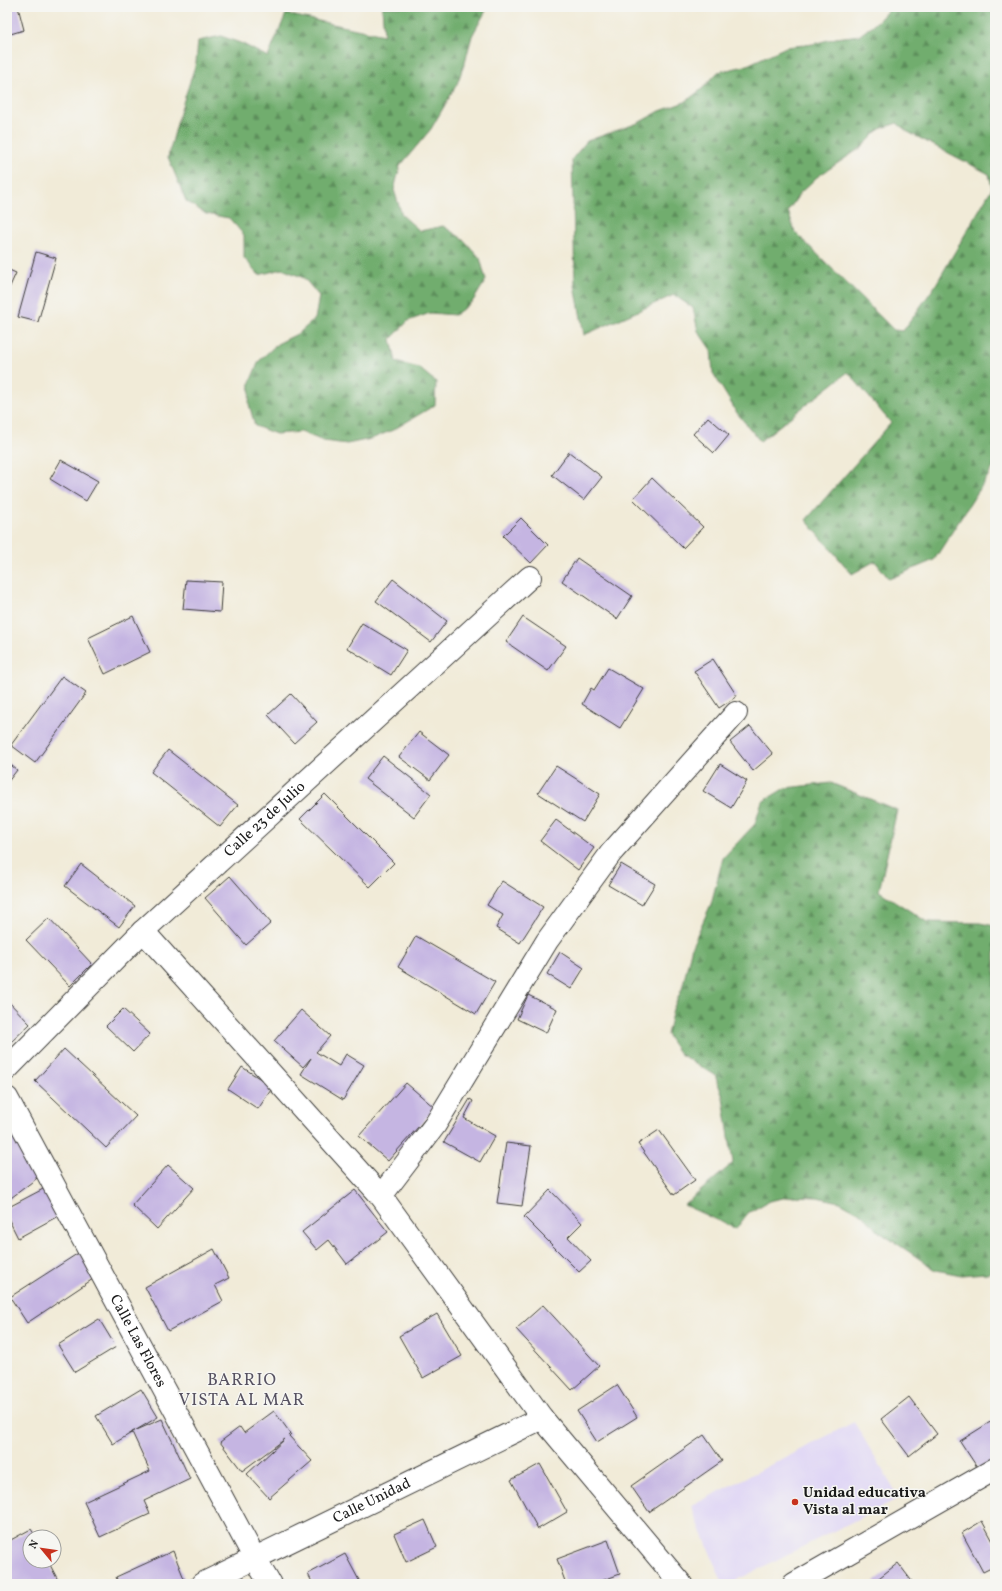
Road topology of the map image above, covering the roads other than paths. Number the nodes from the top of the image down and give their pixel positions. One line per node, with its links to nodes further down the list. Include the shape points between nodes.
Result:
1 (530, 577): 3 (street, Calle 23 de Julio)
2 (736, 713): 6 (street, via 611,853 547,941 435,1125)
3 (143, 931): 4 (street, Calle 23 de Julio); 6 (street)
4 (7, 1069)
5 (7, 1098): 9 (street, Calle Las Flores)
6 (380, 1196): 7 (street)
7 (542, 1418): 9 (street, Calle Unidad); 12 (street)
8 (995, 1468): 13 (street)
9 (254, 1557): 10 (street, Calle Unidad); 11 (street, Calle Las Flores)
10 (202, 1584)
11 (270, 1584)
12 (681, 1584)
13 (794, 1584)

